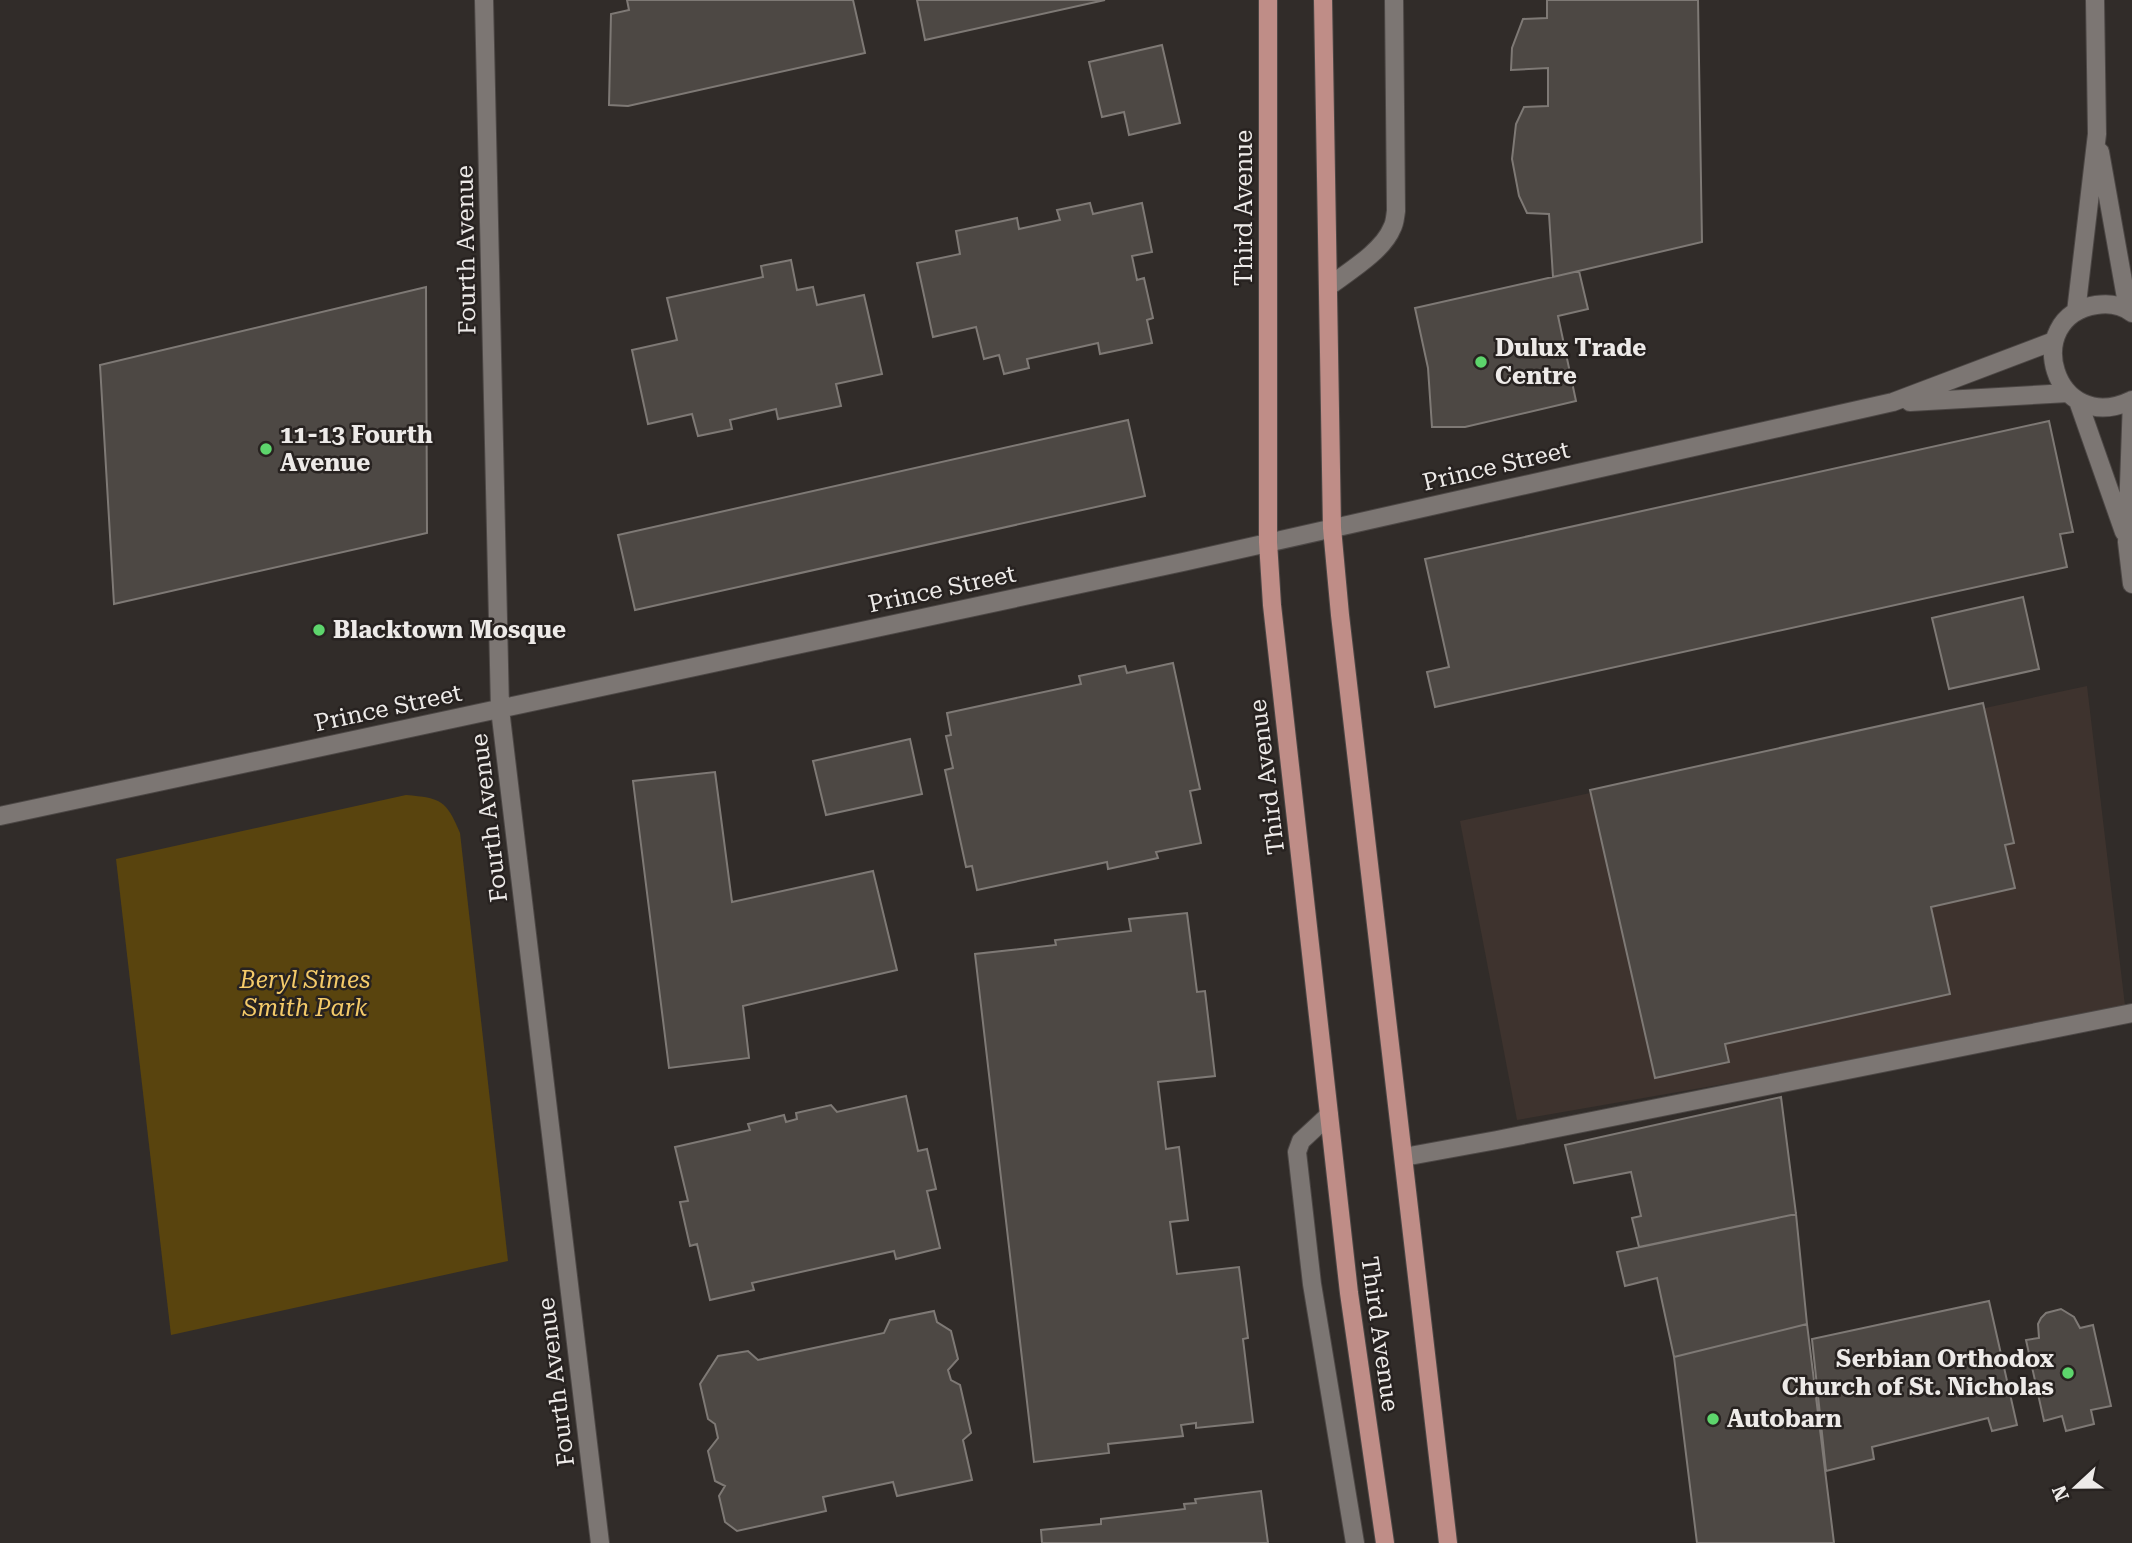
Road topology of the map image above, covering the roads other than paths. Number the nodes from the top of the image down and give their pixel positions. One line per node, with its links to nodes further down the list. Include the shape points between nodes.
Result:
1 (484, 0): 18 (street, Fourth Avenue)
2 (1268, 0): 15 (main road, Third Avenue)
3 (1323, 0): 7 (main road, Third Avenue)
4 (1394, 0): 7 (street, via 1393,228 1375,250)
5 (2095, 0): 6 (street)
6 (2097, 134): 8 (street); 9 (street)
7 (1328, 287): 14 (main road, Third Avenue)
8 (2130, 311): 9 (street, via 2101,304)
9 (2076, 312): 10 (street)
10 (2054, 341): 11 (street, via 2054,369); 13 (street, Prince Street)
11 (2073, 397): 12 (street, Prince Street, via 2105,408); 13 (street, Prince Street); 16 (street)
12 (2132, 400): 16 (street)
13 (1893, 402): 14 (street, Prince Street)
14 (1332, 528): 15 (street, Prince Street); 22 (main road, Third Avenue)
15 (1268, 542): 18 (street, Prince Street); 21 (main road, Third Avenue)
16 (2127, 542): 17 (street)
17 (2132, 584)
18 (500, 709): 19 (street, Prince Street); 23 (street, Fourth Avenue)
19 (0, 816)
20 (2132, 1013): 22 (street)
21 (1329, 1115): 24 (street, via 1301,1141 1297,1152 1312,1284); 25 (main road, Third Avenue)
22 (1404, 1157): 26 (main road, Third Avenue)
23 (600, 1543)
24 (1355, 1543)
25 (1385, 1543)
26 (1448, 1543)

